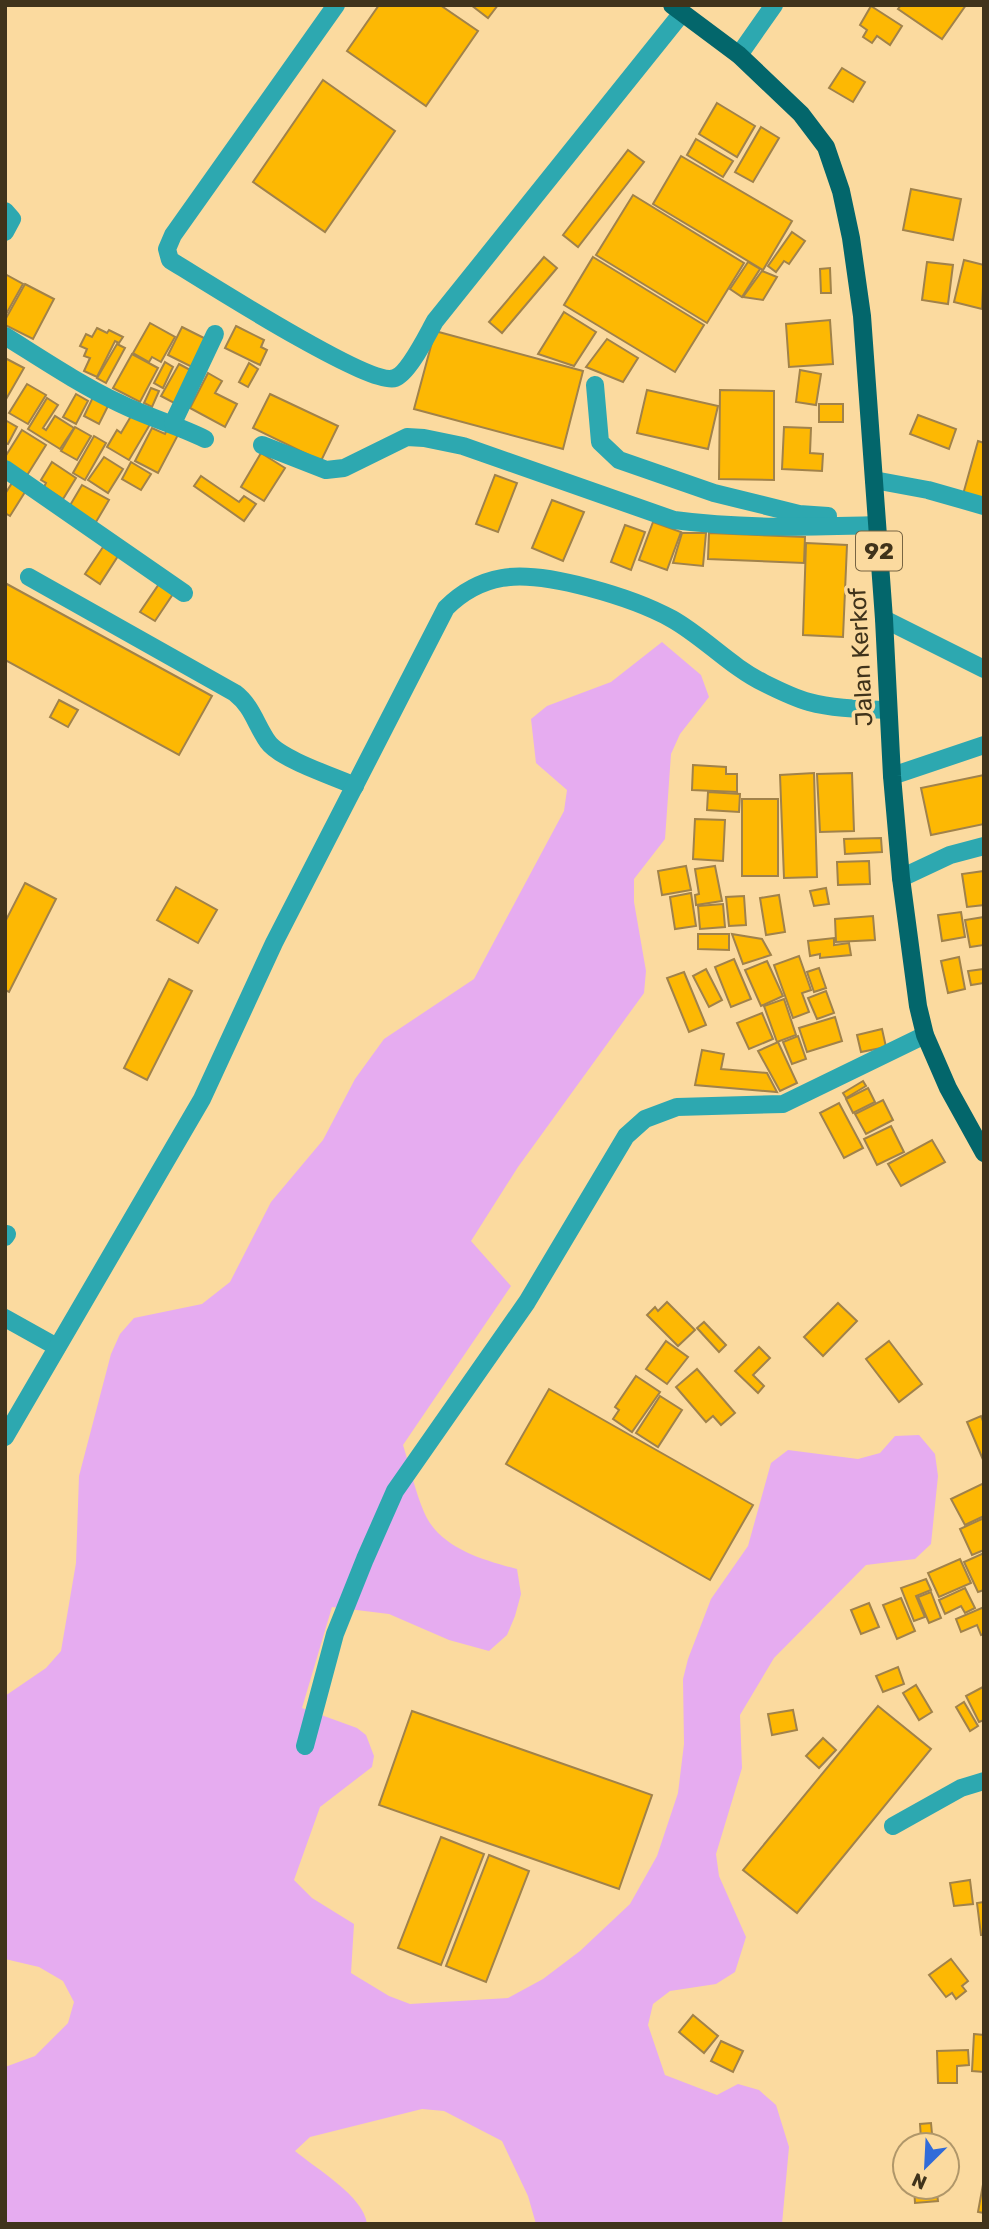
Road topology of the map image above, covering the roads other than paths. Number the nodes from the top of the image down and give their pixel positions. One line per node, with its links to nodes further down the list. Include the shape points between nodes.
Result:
1 (336, 5): 3 (street, via 167,249 170,260 315,346 380,377 394,378 405,371 435,321)
2 (774, 5): 4 (street)
3 (677, 9): 4 (main road, Jalan Kerkof / 92)
4 (739, 55): 14 (main road, Jalan Kerkof / 92, via 801,114 826,147 841,191 862,316)
5 (5, 212): 6 (street, via 12,219)
6 (5, 232)
7 (215, 334): 10 (street)
8 (5, 336): 10 (street, via 91,389)
9 (595, 385): 16 (street, via 600,442 620,460 714,493 799,514)
10 (173, 424): 11 (street)
11 (205, 439)
12 (262, 445): 16 (street, via 326,470 344,468 407,437 424,438 463,446 674,520 790,527)
13 (5, 469): 18 (street)
14 (874, 480): 15 (street); 16 (main road, Jalan Kerkof / 92)
15 (984, 506)
16 (877, 520): 19 (main road, Jalan Kerkof / 92)
17 (29, 577): 24 (street, via 236,693 247,702 270,745)
18 (184, 593)
19 (884, 620): 20 (street); 21 (main road, Jalan Kerkof / 92)
20 (984, 669)
21 (888, 710): 23 (main road, Jalan Kerkof / 92); 24 (street, via 808,702 761,682 672,619 632,602 561,582 504,577 479,584 446,608)
22 (984, 745): 23 (street)
23 (892, 776): 26 (main road, Jalan Kerkof / 92)
24 (355, 786): 30 (street, via 202,1099)
25 (984, 846): 26 (street, via 950,855)
26 (901, 878): 27 (main road, Jalan Kerkof / 92)
27 (925, 1035): 28 (main road, Jalan Kerkof / 92); 32 (street, via 783,1104 677,1107 645,1119 626,1136 527,1302 395,1492 335,1634)
28 (984, 1153)
29 (5, 1318): 30 (street)
30 (57, 1347): 31 (street)
31 (5, 1437)
32 (305, 1745)
33 (984, 1781): 34 (street, via 961,1788)
34 (893, 1826)

